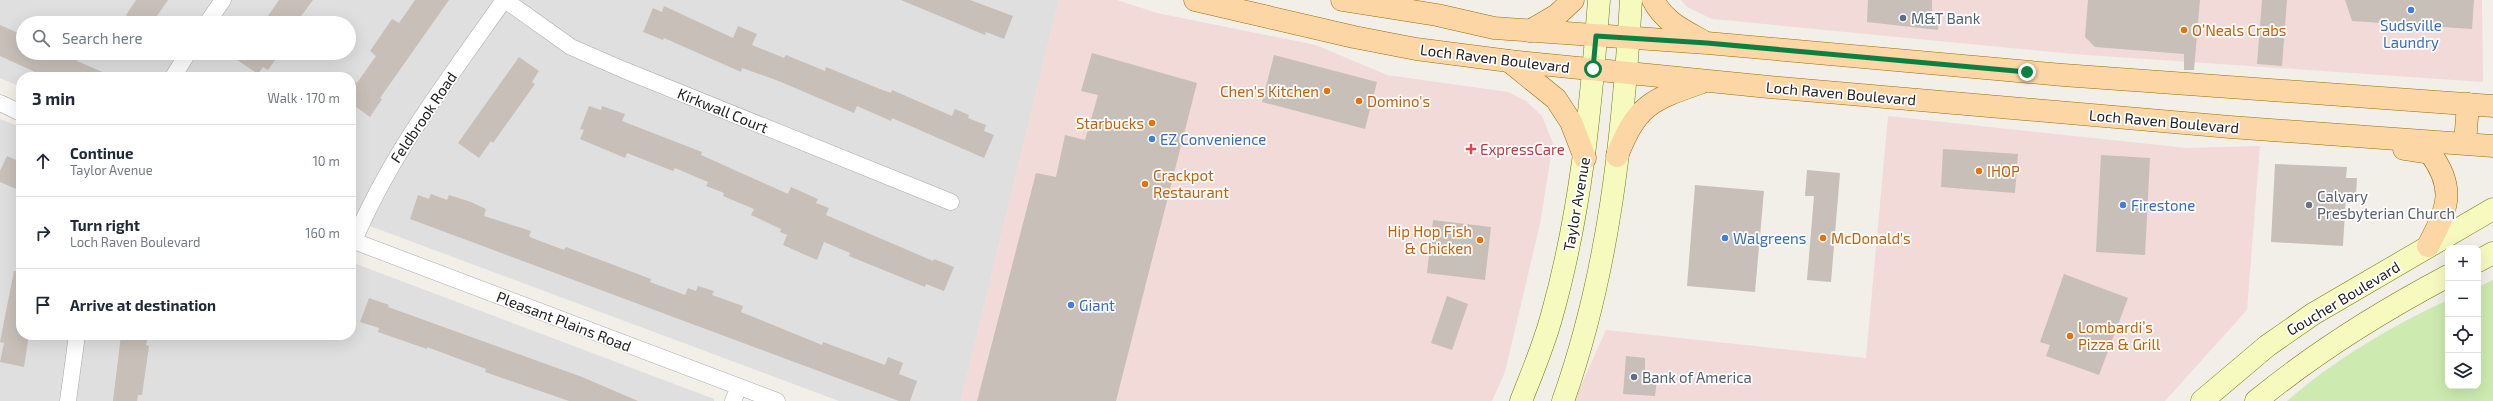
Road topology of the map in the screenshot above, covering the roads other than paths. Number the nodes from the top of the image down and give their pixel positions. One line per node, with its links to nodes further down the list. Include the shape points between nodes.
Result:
1 (223, 0): 9 (street)
2 (505, 0): 29 (street, Kirkwall Court, via 571,47); 31 (street, Feldbrook Road, via 405,142)
3 (1195, 0): 15 (main road, Loch Raven Boulevard, via 1416,49)
4 (1342, 0): 10 (main road, Loch Raven Boulevard, via 1437,15 1494,28)
5 (1573, 0): 10 (main road, via 1557,15)
6 (1599, 0): 11 (main road, Taylor Avenue)
7 (1631, 0): 12 (main road)
8 (1653, 0): 13 (main road, via 1660,13 1676,27)
9 (212, 16)
10 (1530, 31): 11 (main road, Loch Raven Boulevard)
11 (1596, 36): 12 (main road, Loch Raven Boulevard); 16 (main road, Taylor Avenue)
12 (1628, 38): 13 (main road, Loch Raven Boulevard); 18 (main road)
13 (1707, 43): 21 (main road, Loch Raven Boulevard, via 2063,75)
14 (184, 60): 17 (street)
15 (1509, 61): 16 (main road, Loch Raven Boulevard); 28 (main road, via 1556,99 1571,122)
16 (1593, 69): 18 (main road, Loch Raven Boulevard); 28 (main road, Taylor Avenue)
17 (176, 72)
18 (1625, 72): 19 (main road, Loch Raven Boulevard); 27 (main road)
19 (1708, 80): 24 (main road, Loch Raven Boulevard); 27 (main road, via 1669,92 1650,104 1626,132)
20 (0, 103): 23 (street)
21 (2468, 104): 22 (main road, Loch Raven Boulevard); 25 (main road)
22 (2493, 106)
23 (16, 111)
24 (2316, 133): 25 (main road, Loch Raven Boulevard); 33 (main road, via 2430,153 2445,178 2447,200 2444,216)
25 (2466, 143): 26 (main road, Loch Raven Boulevard)
26 (2493, 146)
27 (1617, 156): 42 (main road, via 1611,211 1596,289 1586,331)
28 (1585, 158): 41 (main road, Taylor Avenue, via 1574,223 1552,316)
29 (951, 202)
30 (2493, 209): 33 (main road, Goucher Boulevard)
31 (356, 233)
32 (356, 243): 38 (street, Pleasant Plains Road)
33 (2428, 246): 43 (main road, Goucher Boulevard, via 2306,319 2261,350)
34 (2493, 253): 35 (main road)
35 (2481, 259)
36 (2445, 278): 44 (main road, Goucher Boulevard, via 2363,322 2300,364)
37 (76, 340): 39 (street)
38 (736, 394): 40 (street, Pleasant Plains Road)
39 (68, 401)
40 (777, 401)
41 (1521, 401)
42 (1563, 401)
43 (2202, 401)
44 (2256, 401)

